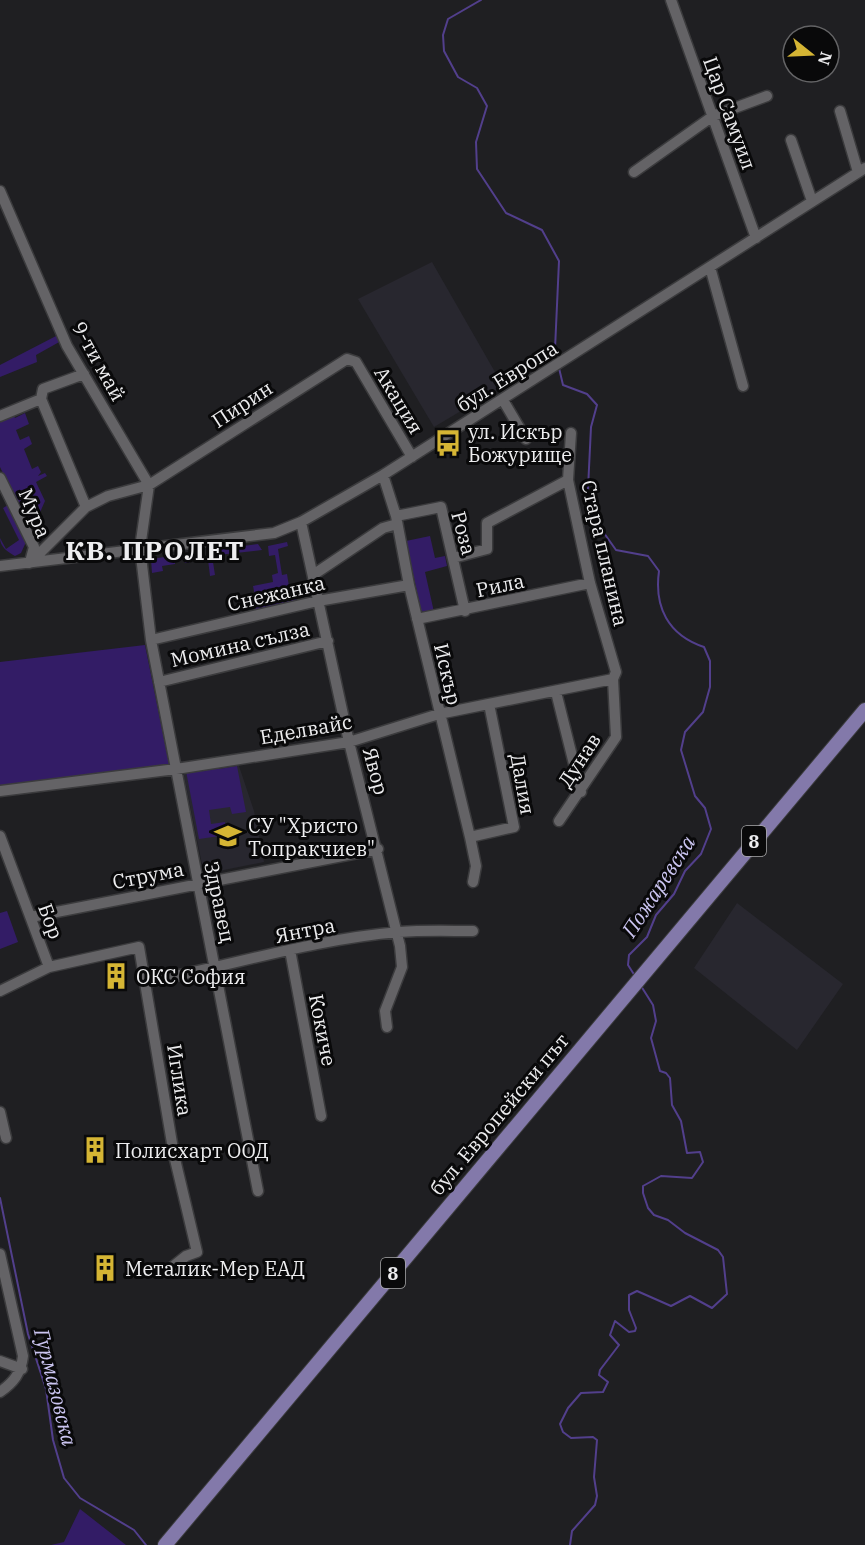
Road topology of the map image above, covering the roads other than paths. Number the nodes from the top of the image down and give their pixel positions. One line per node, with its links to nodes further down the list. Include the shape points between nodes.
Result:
1 (671, 0): 4 (street, Цар Самуил)
2 (767, 96): 4 (street)
3 (840, 111): 6 (street)
4 (713, 116): 7 (street); 10 (street, Цар Самуил)
5 (791, 140): 9 (street)
6 (862, 170): 9 (street, бул. Европа)
7 (634, 172)
8 (0, 191): 13 (street, 9-ти май, via 67,346)
9 (812, 201): 10 (street, бул. Европа)
10 (756, 238): 11 (street, бул. Европа)
11 (710, 267): 14 (street); 16 (street, бул. Европа)
12 (356, 362): 20 (street, Акация); 24 (street, Пирин, via 347,359)
13 (84, 374): 15 (street, via 43,389); 24 (street, 9-ти май)
14 (743, 386)
15 (41, 399): 17 (street); 25 (street)
16 (503, 400): 19 (street); 20 (street, бул. Европа)
17 (0, 416)
18 (571, 433): 23 (street, Стара планина)
19 (526, 439)
20 (412, 457): 21 (street, бул. Европа)
21 (384, 475): 26 (street, Искър); 27 (street, бул. Европа)
22 (0, 478): 30 (street, Мура, via 34,547)
23 (568, 480): 29 (street, via 487,523 487,549); 33 (street, Стара планина)
24 (149, 485): 25 (street, via 108,496); 28 (street)
25 (86, 507): 30 (street)
26 (396, 520): 29 (street, Роза, via 441,507); 32 (street); 34 (street, Искър)
27 (301, 522): 28 (street, бул. Европа, via 274,533); 32 (street, Явор)
28 (140, 548): 30 (street, бул. Европа); 38 (street, Здравец)
29 (453, 558): 36 (street, Роза)
30 (30, 563): 31 (street, бул. Европа)
31 (0, 566)
32 (313, 575): 35 (street, Явор)
33 (590, 583): 36 (street, Рила); 40 (street, Стара планина, via 616,672)
34 (409, 585): 35 (street, Снежанка); 37 (street, Искър)
35 (318, 601): 38 (street, Снежанка); 39 (street, Явор)
36 (465, 611): 37 (street, Рила)
37 (417, 619): 45 (street, Искър)
38 (151, 640): 41 (street, Здравец)
39 (328, 641): 41 (street, Момина сълза); 46 (street, Явор)
40 (614, 679): 42 (street, Еделвайс); 49 (street, Дунав, via 616,737)
41 (159, 682): 47 (street, Здравец)
42 (556, 692): 43 (street, Еделвайс); 49 (street)
43 (489, 704): 45 (street, Еделвайс); 52 (street, Далия, via 514,827)
44 (865, 710): 74 (main road, бул. Европейски път / 8)
45 (439, 714): 46 (street, Еделвайс); 52 (street, Искър)
46 (349, 742): 47 (street, Еделвайс); 53 (street, Явор)
47 (176, 770): 48 (street, Еделвайс); 55 (street, Здравец)
48 (0, 791)
49 (581, 792): 50 (street, Дунав)
50 (558, 821)
51 (0, 836): 56 (street, Бор)
52 (470, 837): 54 (street, Искър, via 476,866)
53 (378, 849): 55 (street, Струма); 58 (street, Явор)
54 (473, 882)
55 (198, 884): 56 (street, Струма); 61 (street, Здравец)
56 (31, 917): 60 (street, Бор)
57 (473, 931): 58 (street, Янтра)
58 (398, 932): 59 (street, Янтра); 64 (street, Явор, via 402,967 385,1011)
59 (290, 950): 61 (street, Янтра); 66 (street, Кокиче)
60 (49, 967): 62 (street, Иглика, via 139,947); 63 (street, Бор)
61 (216, 969): 62 (street, Янтра); 68 (street, Здравец)
62 (146, 982): 70 (street, Иглика, via 174,1155 197,1252)
63 (0, 991)
64 (387, 1028)
65 (0, 1112): 67 (street)
66 (321, 1116)
67 (6, 1138)
68 (258, 1191)
69 (0, 1254): 72 (street, via 23,1356)
70 (166, 1272)
71 (0, 1361): 72 (street)
72 (22, 1369): 73 (street)
73 (0, 1392)
74 (165, 1545)

